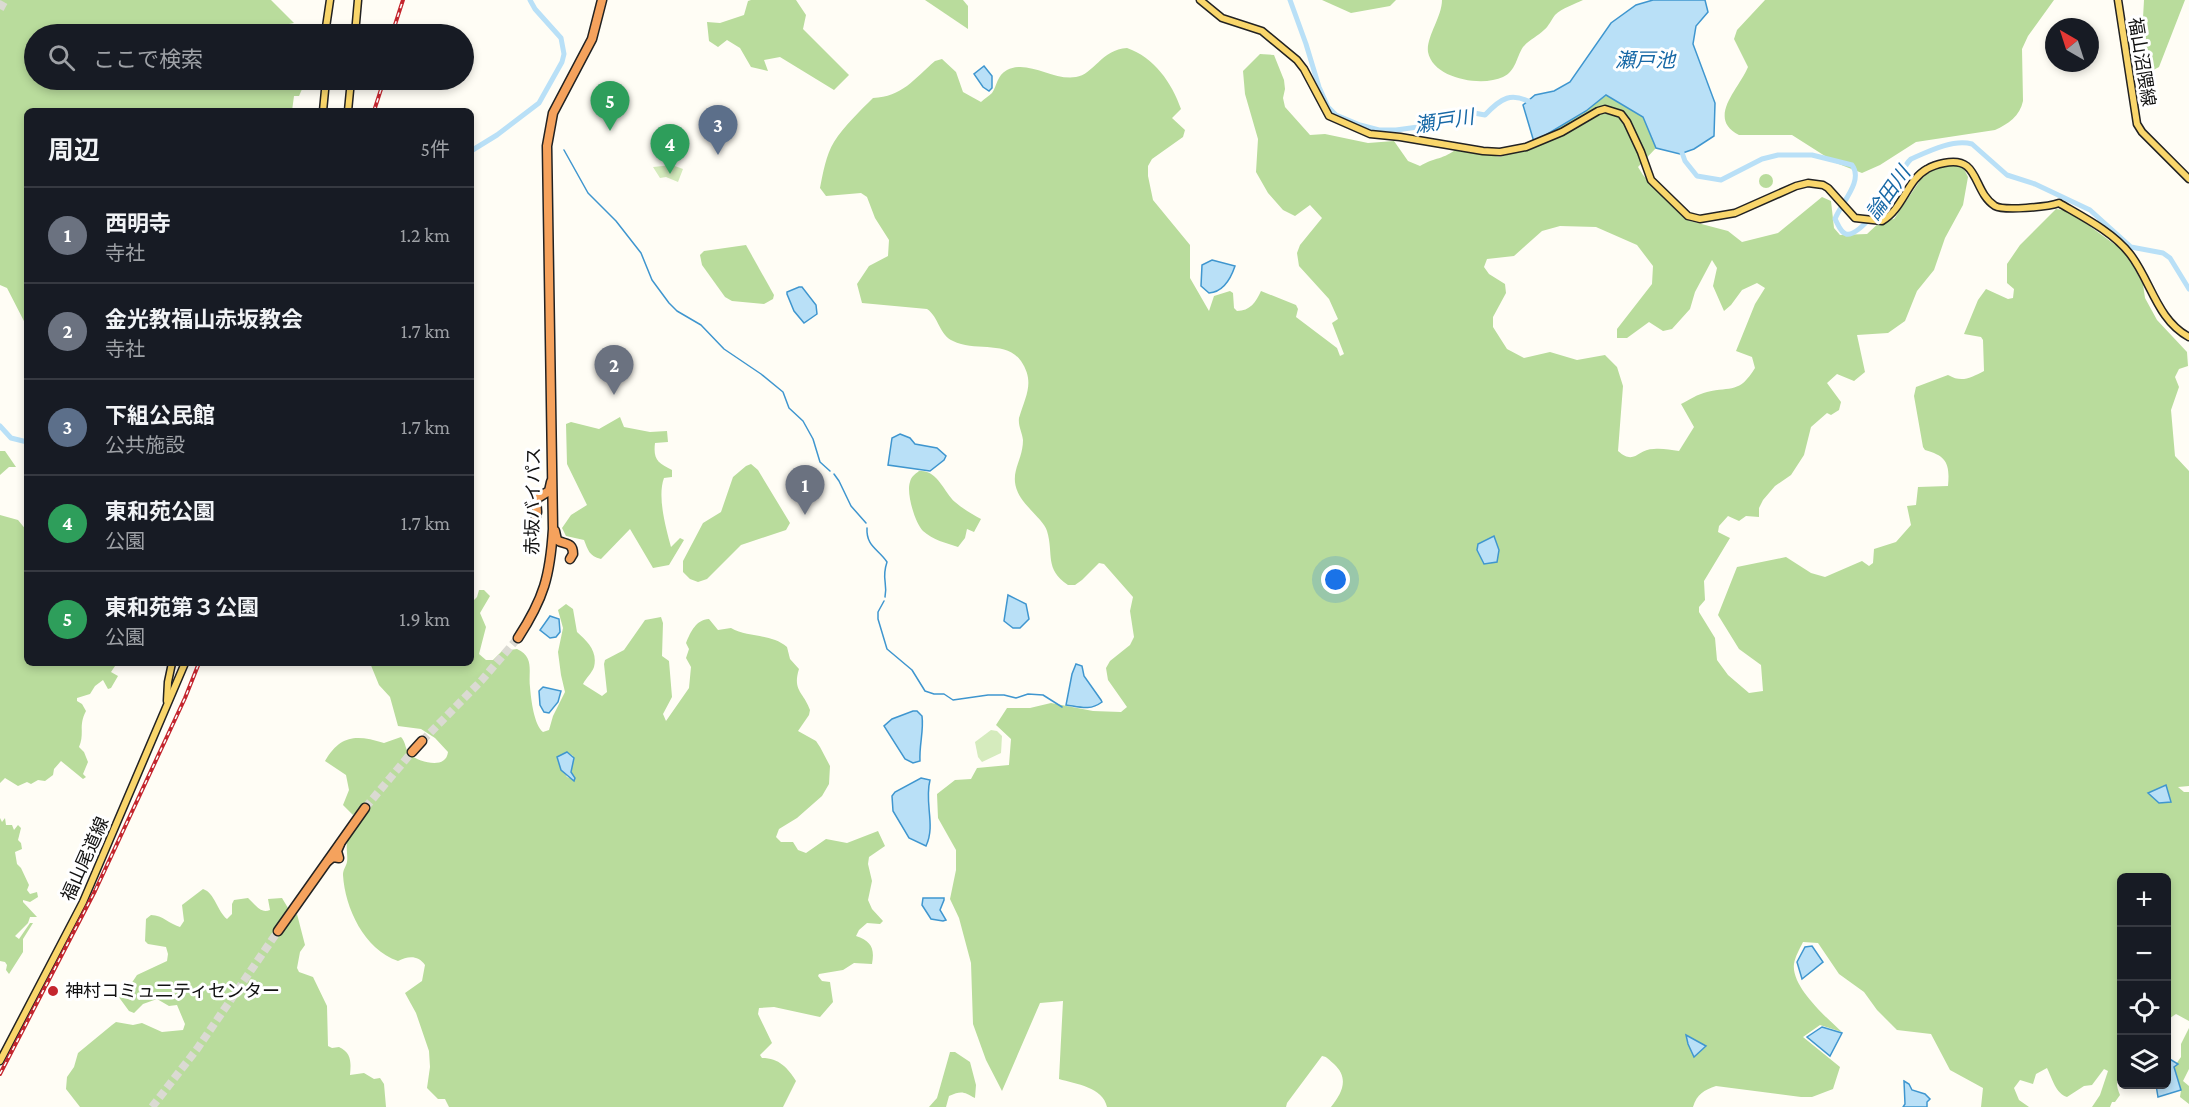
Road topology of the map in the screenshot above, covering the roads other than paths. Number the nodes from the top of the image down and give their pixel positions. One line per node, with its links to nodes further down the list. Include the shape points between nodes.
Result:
1 (330, 0): 7 (main road)
2 (358, 0): 8 (main road)
3 (597, 0): 14 (highway, 赤坂バイパス, via 587,36 547,120)
4 (602, 0): 14 (highway, 赤坂バイパス, via 592,39 553,113)
5 (1200, 0): 16 (main road, via 1222,18 1262,31 1297,60 1329,116 1370,134 1500,152 1526,147 1562,132 1598,111 1621,114 1651,180 1688,216 1700,219 1735,213 1808,183 1823,184 1855,218 1882,221 1927,168 1955,160 1961,162 1972,171 1984,196 2000,208 2040,208 2059,203 2104,231 2130,254 2167,318)
6 (2118, 0): 13 (main road, 福山沼隈線, via 2137,124)
7 (326, 24)
8 (357, 24)
9 (325, 90): 11 (main road)
10 (350, 90): 12 (main road)
11 (323, 108)
12 (348, 108)
13 (2189, 179)
14 (546, 184): 15 (highway, 赤坂バイパス)
15 (548, 264): 17 (highway, 赤坂バイパス); 18 (highway, 赤坂バイパス)
16 (2189, 337)
17 (551, 482): 19 (highway, via 549,491); 20 (highway, 赤坂バイパス)
18 (553, 495): 22 (highway, via 555,537); 23 (highway, 赤坂バイパス)
19 (539, 496): 20 (highway, via 549,500); 21 (highway)
20 (551, 529): 25 (highway, 赤坂バイパス)
21 (532, 537)
22 (560, 543): 23 (highway); 24 (highway, via 571,546)
23 (552, 555): 25 (highway, 赤坂バイパス)
24 (570, 559)
25 (542, 593): 26 (highway, 赤坂バイパス)
26 (534, 610)
27 (171, 666): 29 (main road)
28 (184, 666): 29 (main road, 福山尾道線)
29 (167, 704): 36 (main road, 福山尾道線, via 83,902)
30 (422, 741): 31 (highway)
31 (412, 752)
32 (365, 808): 33 (highway)
33 (358, 816): 34 (highway); 34 (highway, via 338,848 339,858)
34 (327, 861): 35 (highway)
35 (278, 931)
36 (0, 1060)

